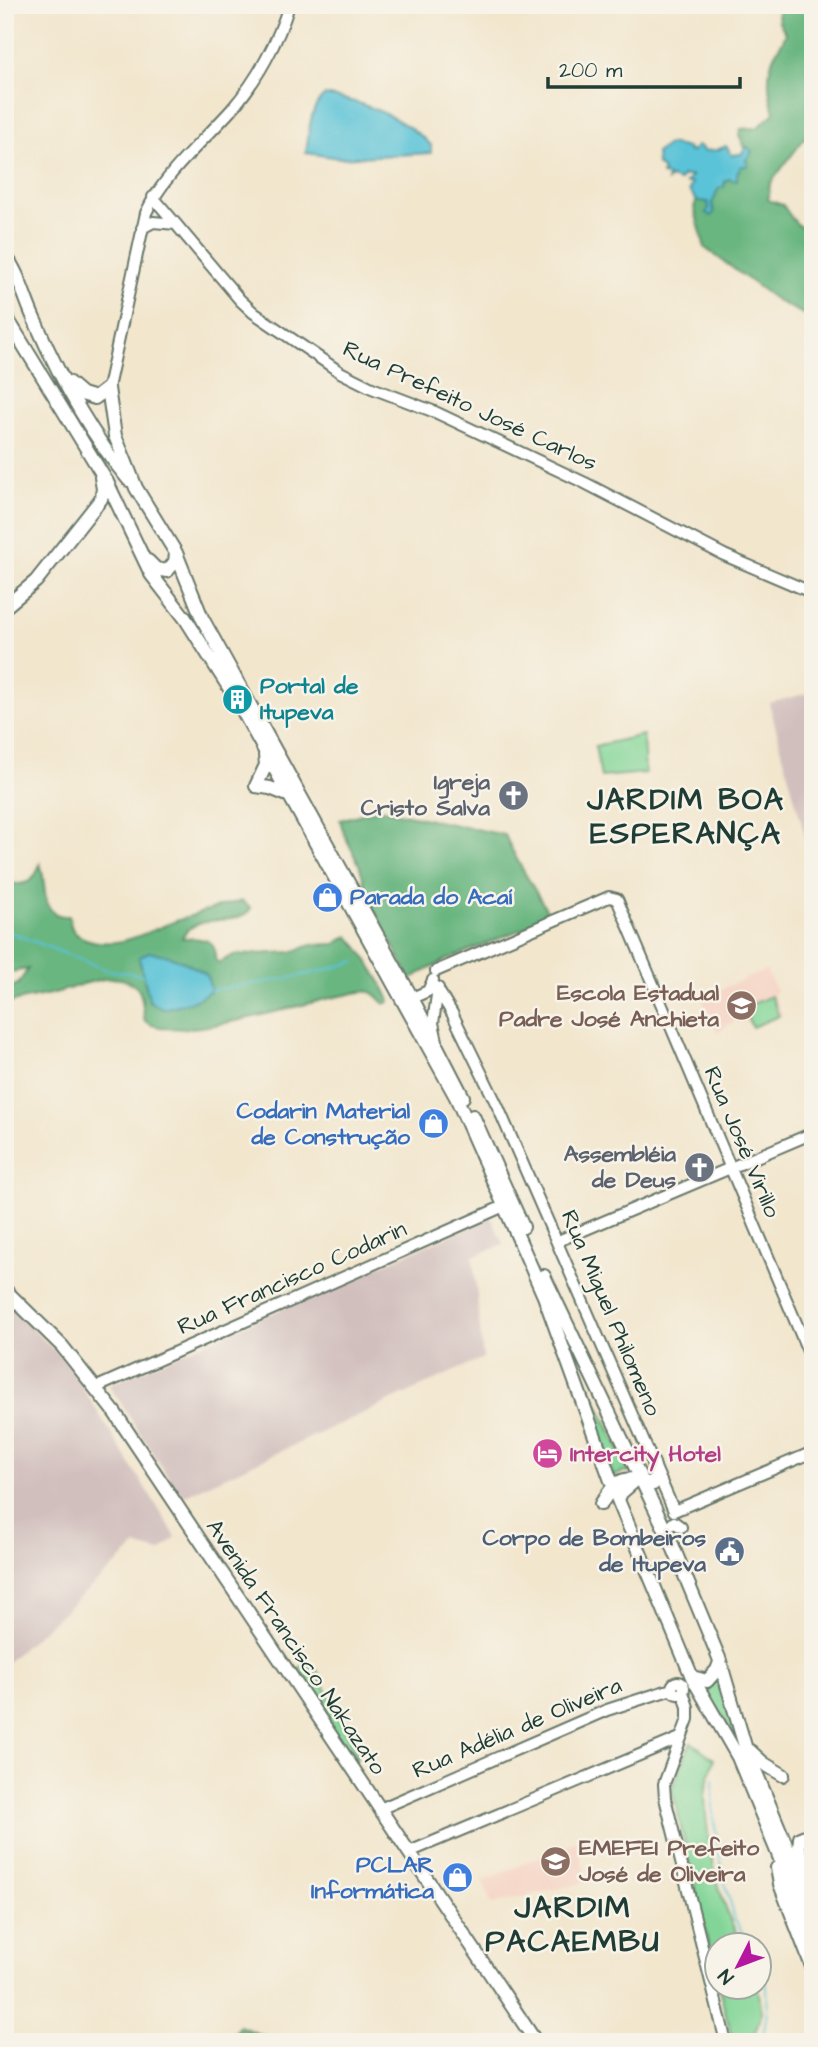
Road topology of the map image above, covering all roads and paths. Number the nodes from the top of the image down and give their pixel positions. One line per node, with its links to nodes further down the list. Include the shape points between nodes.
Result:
1 (289, 5): 2 (street, via 276,42 247,90)
2 (153, 197): 3 (street, Rua Prefeito José Carlos); 4 (street)
3 (177, 225): 4 (street, via 153,222); 15 (street, Rua Prefeito José Carlos, via 254,313 340,372 435,412 724,555)
4 (142, 228): 8 (street)
5 (7, 260): 7 (main road)
6 (5, 315): 9 (main road)
7 (60, 373): 8 (main road, via 72,387 89,396 99,396); 10 (main road, via 95,433)
8 (108, 388): 10 (main road, via 115,436)
9 (98, 468): 11 (main road); 12 (main road)
10 (136, 488): 13 (main road)
11 (101, 499): 12 (main road); 16 (main road, via 36,581)
12 (121, 514): 14 (main road)
13 (176, 553): 14 (main road, via 172,567 162,572); 20 (main road, via 202,618)
14 (143, 555): 17 (main road)
15 (813, 593)
16 (5, 607)
17 (265, 752): 18 (main road); 18 (main road, via 266,765 256,786)
18 (290, 796): 24 (main road, via 456,1097)
19 (435, 987): 20 (street); 21 (street, via 433,1023); 23 (street, Rua José Virillo, via 436,971 609,897 617,899); 25 (street, Rua Miguel Philomeno, via 453,1013)
20 (412, 998): 21 (main road)
21 (439, 1047): 31 (main road)
22 (813, 1133): 23 (street)
23 (730, 1167): 25 (street); 27 (street, Rua José Virillo)
24 (504, 1206): 28 (street, Rua Francisco Codarin); 32 (main road, via 544,1296)
25 (558, 1241): 30 (street, Rua Miguel Philomeno)
26 (5, 1290): 28 (main road, Avenida Francisco Nakazato)
27 (813, 1363)
28 (96, 1387): 44 (main road, Avenida Francisco Nakazato)
29 (813, 1452): 35 (street)
30 (653, 1462): 31 (main road, via 656,1480 653,1484); 35 (street, Rua Miguel Philomeno)
31 (639, 1481): 32 (main road); 34 (main road)
32 (615, 1493): 33 (main road); 38 (main road)
33 (601, 1504)
34 (653, 1504): 35 (street); 36 (main road)
35 (674, 1511): 36 (street)
36 (671, 1542): 37 (main road)
37 (720, 1662): 38 (main road, via 707,1681); 42 (main road)
38 (692, 1676): 40 (main road)
39 (688, 1707): 40 (street, via 697,1701); 41 (street); 44 (street, Rua Adélia de Oliveira, via 678,1690 607,1710)
40 (718, 1721): 46 (main road)
41 (680, 1738): 47 (street); 53 (street, via 664,1784 665,1797)
42 (745, 1746): 43 (main road); 49 (main road)
43 (783, 1775)
44 (380, 1809): 47 (main road, Avenida Francisco Nakazato)
45 (810, 1834): 48 (main road, via 800,1838 799,1849)
46 (775, 1850): 50 (main road); 51 (main road, via 780,1884)
47 (409, 1852): 52 (main road, Avenida Francisco Nakazato)
48 (813, 1886)
49 (813, 1910)
50 (813, 1938)
51 (813, 1969)
52 (536, 2042)
53 (726, 2042)

